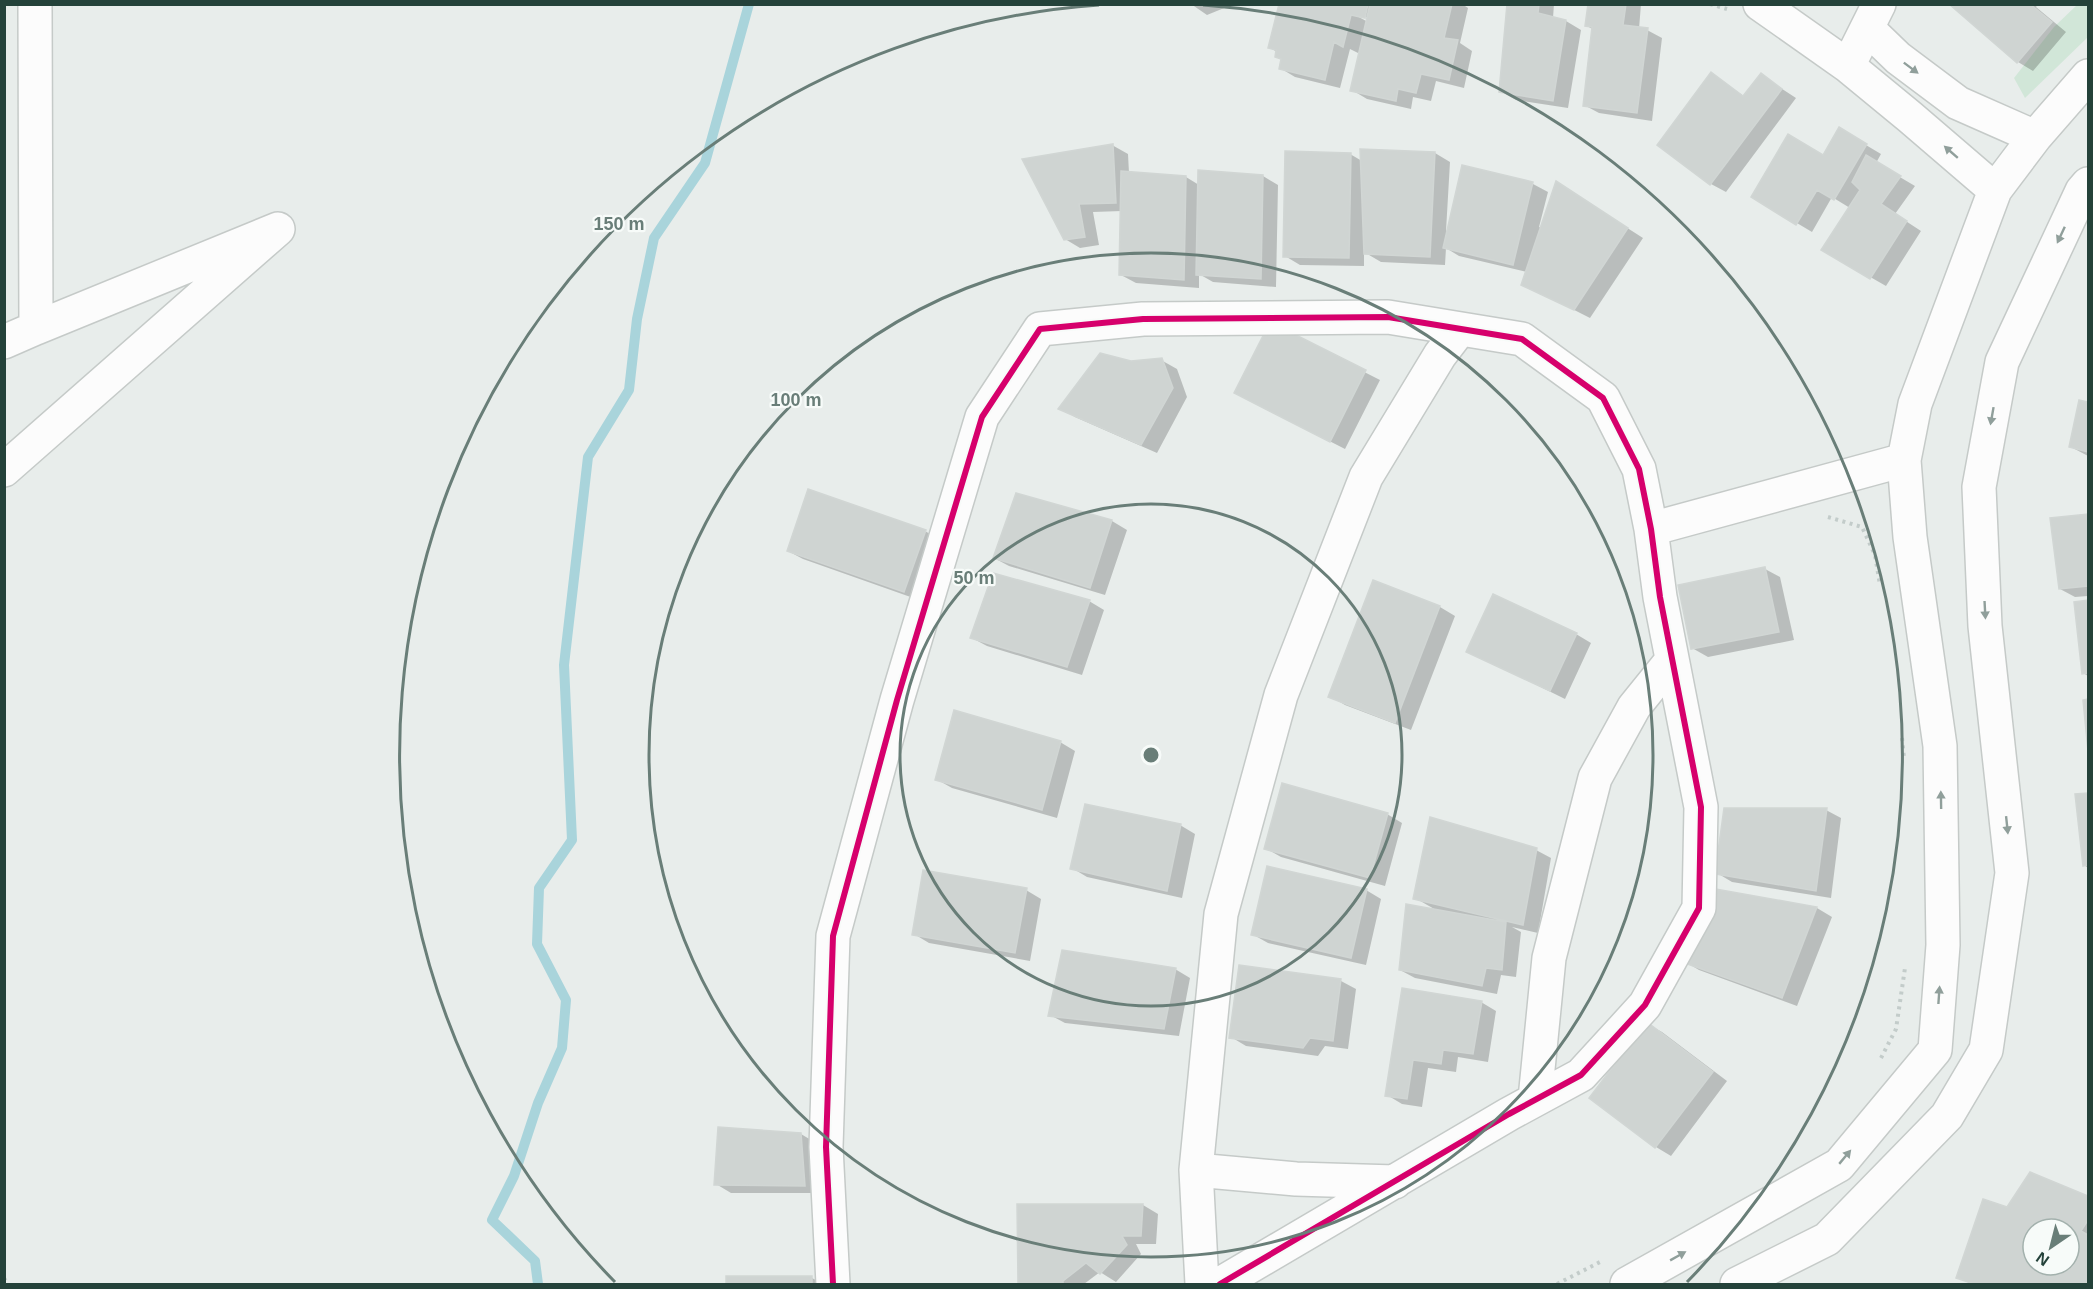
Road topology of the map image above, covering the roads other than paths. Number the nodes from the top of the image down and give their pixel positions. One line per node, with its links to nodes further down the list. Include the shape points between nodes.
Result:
1 (35, 4): 9 (street)
2 (1760, 4): 4 (street)
3 (1873, 17): 4 (street); 6 (street, one-way to 6, via 1898,58 1958,103)
4 (1848, 66): 8 (street, one-way to 4)
5 (2088, 76): 6 (street)
6 (2035, 137): 8 (street)
7 (2088, 184): 17 (street, one-way to 17, via 2002,362 1979,487 1985,626 2012,873)
8 (1995, 190): 12 (street, via 1915,404)
9 (36, 328): 11 (street); 13 (street, via 278,229)
10 (1460, 329): 14 (street, via 1522,339 1603,398 1639,469); 19 (street, via 1366,477 1281,695 1221,914); 21 (street, via 1388,317 1143,319 1040,328 1033,338 982,417 897,700 833,936 826,1147)
11 (4, 342)
12 (1904, 460): 14 (street); 16 (street, one-way to 12, via 1943,945 1940,746 1910,537)
13 (4, 470)
14 (1651, 529): 15 (street)
15 (1672, 660): 18 (street, via 1634,707 1595,778 1549,958); 18 (street, via 1701,807 1699,908 1644,1005 1581,1075)
16 (1935, 1050): 17 (street); 24 (street, one-way to 16, via 1839,1165)
17 (1986, 1050): 25 (street, via 1947,1116 1827,1239)
18 (1535, 1099): 20 (street)
19 (1196, 1170): 20 (street); 22 (street)
20 (1395, 1182): 23 (street)
21 (833, 1284)
22 (1202, 1284)
23 (1220, 1284)
24 (1627, 1284)
25 (1737, 1284)

